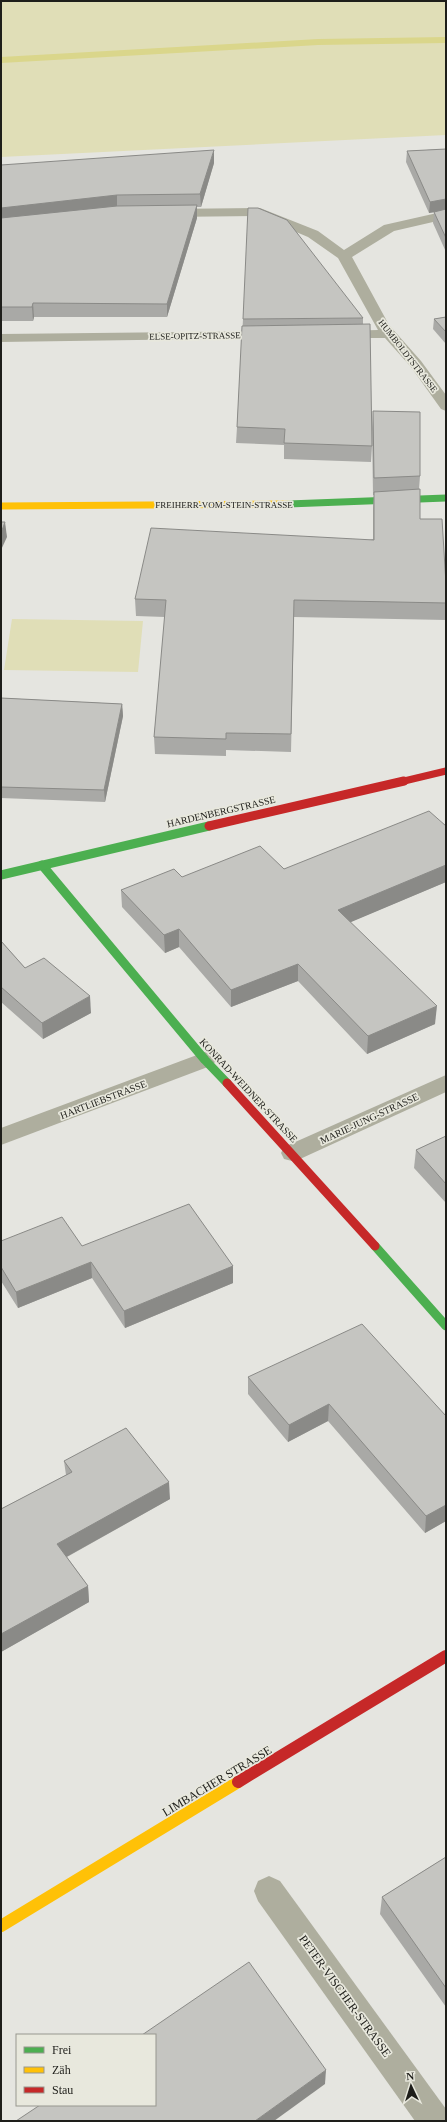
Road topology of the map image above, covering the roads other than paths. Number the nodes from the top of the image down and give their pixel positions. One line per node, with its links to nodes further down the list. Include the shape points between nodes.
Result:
1 (157, 214): 3 (street, via 260,212 313,234)
2 (446, 215): 3 (street, via 389,228)
3 (344, 256): 4 (street, HUMBOLDTSTRASSE, via 383,327)
4 (390, 334): 6 (street); 8 (street, HUMBOLDTSTRASSE, via 416,364)
5 (286, 335): 7 (street, ELSE-OPITZ-STRASSE)
6 (326, 335)
7 (1, 338)
8 (446, 406)
9 (446, 498): 10 (street, FREIHERR-VOM-STEIN-STRASSE, via 325,504)
10 (1, 506)
11 (446, 771): 12 (street, HARDENBERGSTRASSE)
12 (42, 865): 13 (street, HARDENBERGSTRASSE); 14 (street, KONRAD-WEIDNER-STRASSE)
13 (1, 875)
14 (205, 1060): 16 (street, HARTLIEBSTRASSE); 17 (street, KONRAD-WEIDNER-STRASSE)
15 (446, 1083): 17 (street, MARIE-JUNG-STRASSE)
16 (1, 1137)
17 (292, 1154): 18 (street, KONRAD-WEIDNER-STRASSE)
18 (446, 1326)
19 (446, 1656): 21 (street, LIMBACHER STRASSE)
20 (269, 1891): 22 (street, PETER-VISCHER-STRASSE)
21 (1, 1926)
22 (435, 2121)

